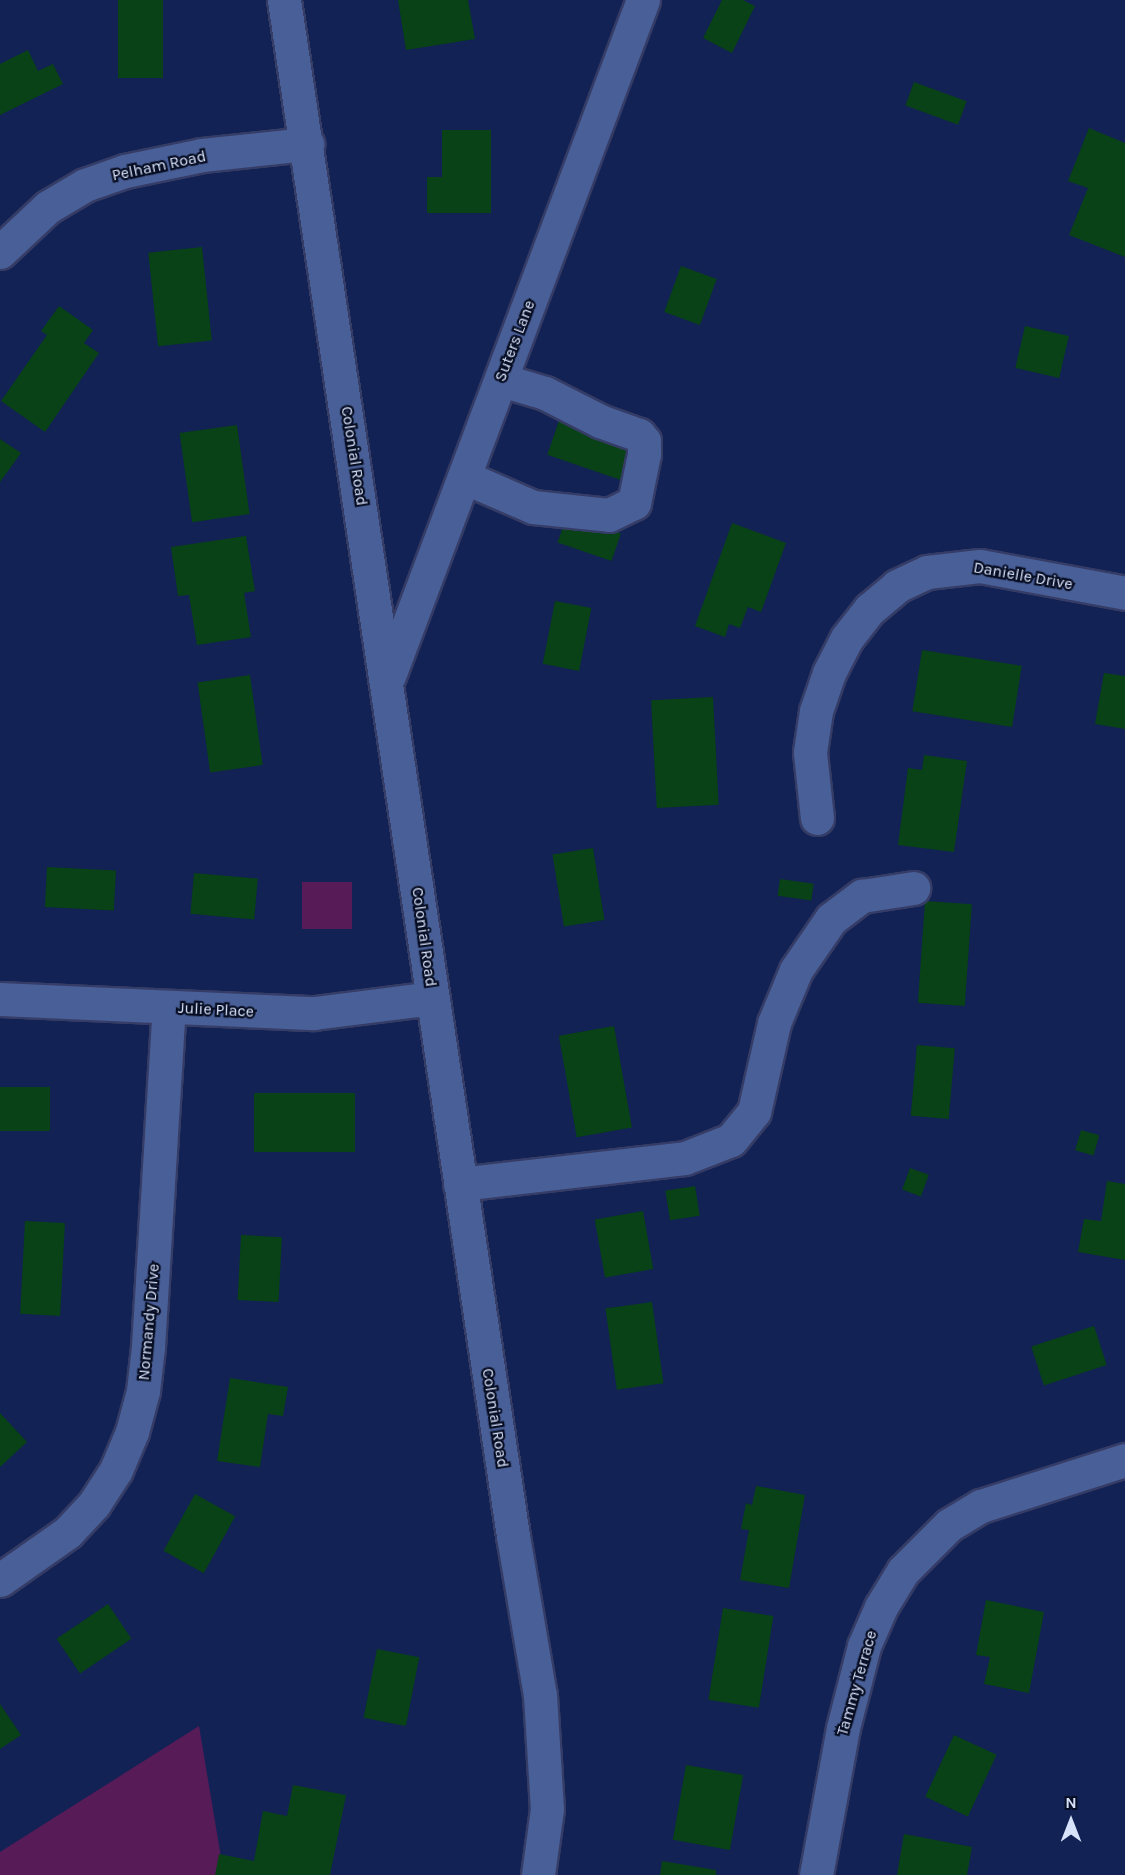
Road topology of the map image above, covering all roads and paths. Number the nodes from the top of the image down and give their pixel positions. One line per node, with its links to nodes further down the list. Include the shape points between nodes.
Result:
1 (284, 0): 3 (street, Colonial Road)
2 (643, 0): 5 (street, Suters Lane)
3 (307, 144): 4 (street, Pelham Road, via 202,155 125,171 85,185 48,207); 8 (street, Colonial Road)
4 (0, 252)
5 (501, 380): 6 (street, Suters Lane); 6 (street, via 545,393 600,421 639,435 644,441 644,454 634,502 622,512 609,515 533,507)
6 (464, 477): 8 (street, Suters Lane)
7 (1125, 593): 9 (street, Danielle Drive, via 980,566 927,572 897,586 870,609 847,638 829,673 816,711 810,752)
8 (387, 681): 11 (street, Colonial Road)
9 (817, 818)
10 (913, 888): 14 (street, via 862,896 831,919 796,970 774,1023 754,1112 731,1140 685,1158)
11 (432, 998): 13 (street, Julie Place, via 314,1013); 14 (street, Colonial Road)
12 (0, 999): 13 (street, Julie Place)
13 (169, 1008): 16 (street, Normandy Drive, via 148,1347 143,1391 132,1432 116,1470 94,1504 68,1532)
14 (460, 1184): 17 (street, Colonial Road, via 540,1695 547,1809)
15 (1125, 1460): 18 (street, Tammy Terrace, via 981,1506 949,1525 903,1571 864,1646 843,1728)
16 (0, 1580)
17 (538, 1875)
18 (816, 1875)

